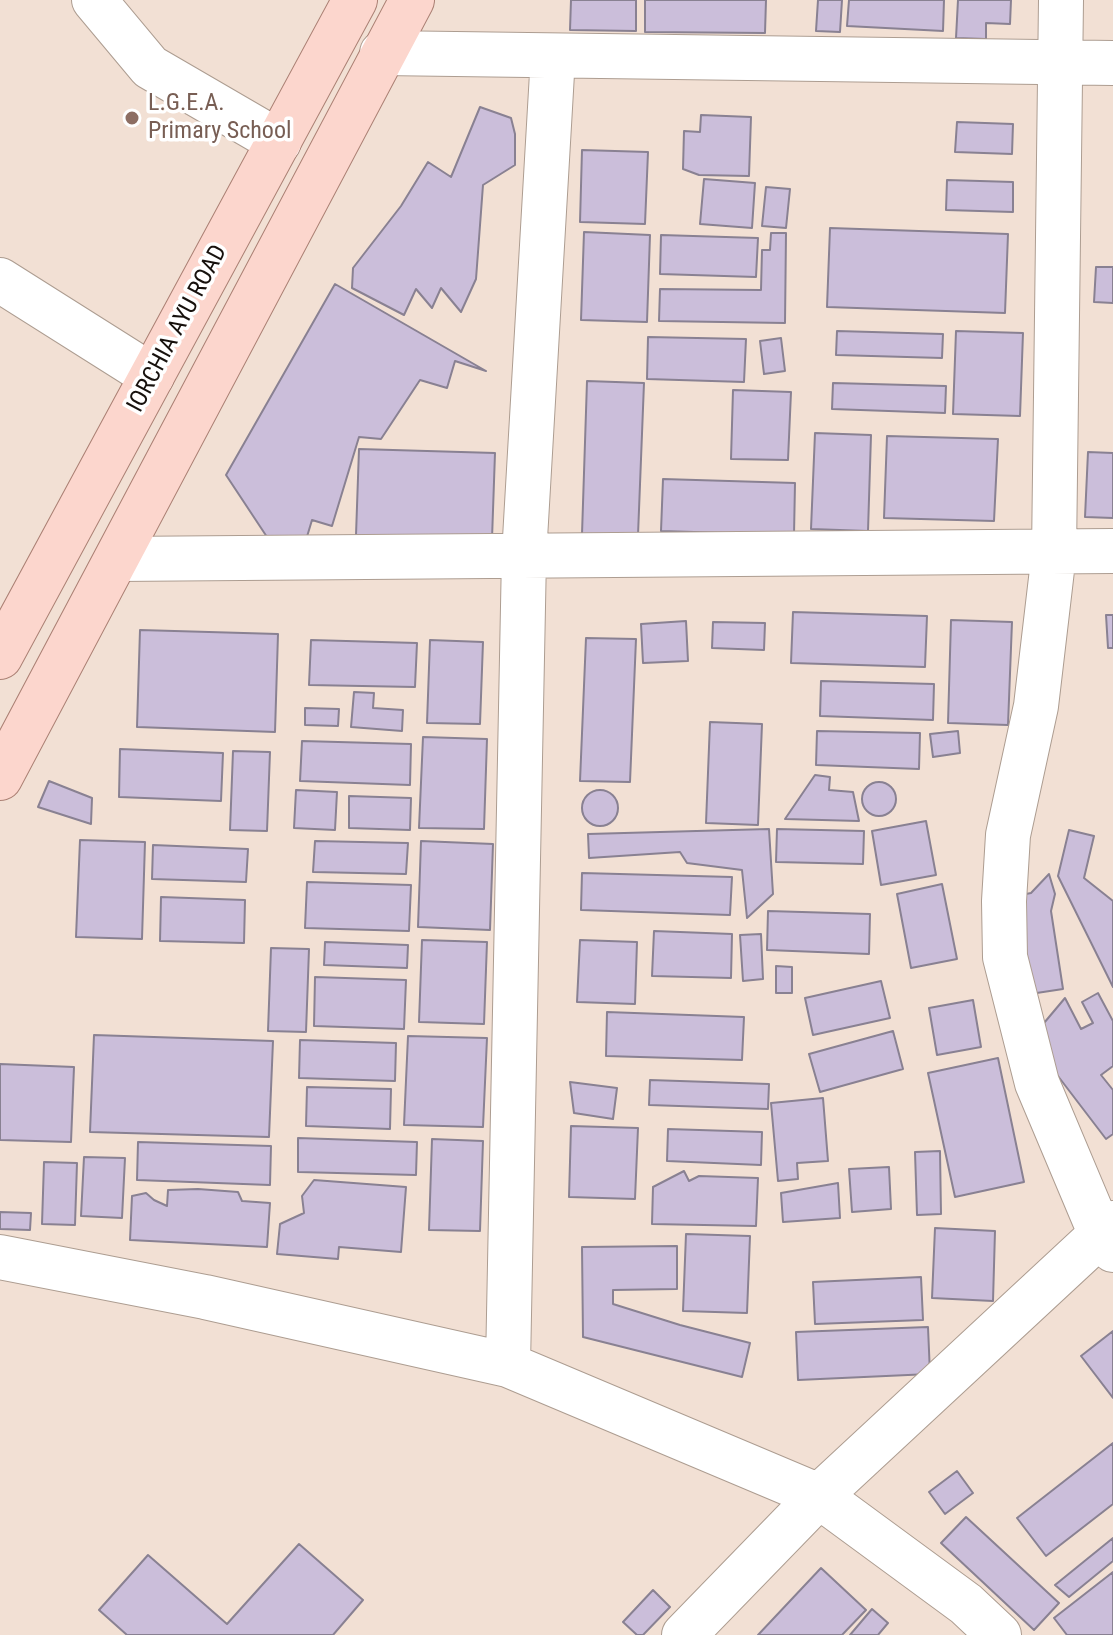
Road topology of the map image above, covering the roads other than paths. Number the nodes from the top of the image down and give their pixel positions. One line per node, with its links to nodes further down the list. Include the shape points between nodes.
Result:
1 (94, 0): 9 (street, via 150,67)
2 (355, 0): 9 (main road, IORCHIA AYU ROAD)
3 (412, 0): 5 (main road)
4 (1061, 0): 8 (street)
5 (382, 53): 6 (street); 15 (main road)
6 (553, 56): 8 (street); 14 (street)
7 (1113, 63): 8 (street)
8 (1058, 64): 13 (street)
9 (279, 142): 11 (main road, IORCHIA AYU ROAD)
10 (0, 280): 11 (street)
11 (152, 376): 16 (main road, IORCHIA AYU ROAD)
12 (1113, 551): 13 (street)
13 (1054, 553): 14 (street); 18 (street, via 1036,706 1008,835 1005,957 1037,1083)
14 (524, 556): 15 (street); 20 (street)
15 (117, 559): 17 (main road)
16 (0, 657)
17 (0, 778)
18 (1109, 1236): 21 (street)
19 (0, 1257): 20 (street)
20 (508, 1365): 21 (street)
21 (819, 1496): 22 (street); 23 (street, via 966,1604)
22 (684, 1635)
23 (999, 1635)

